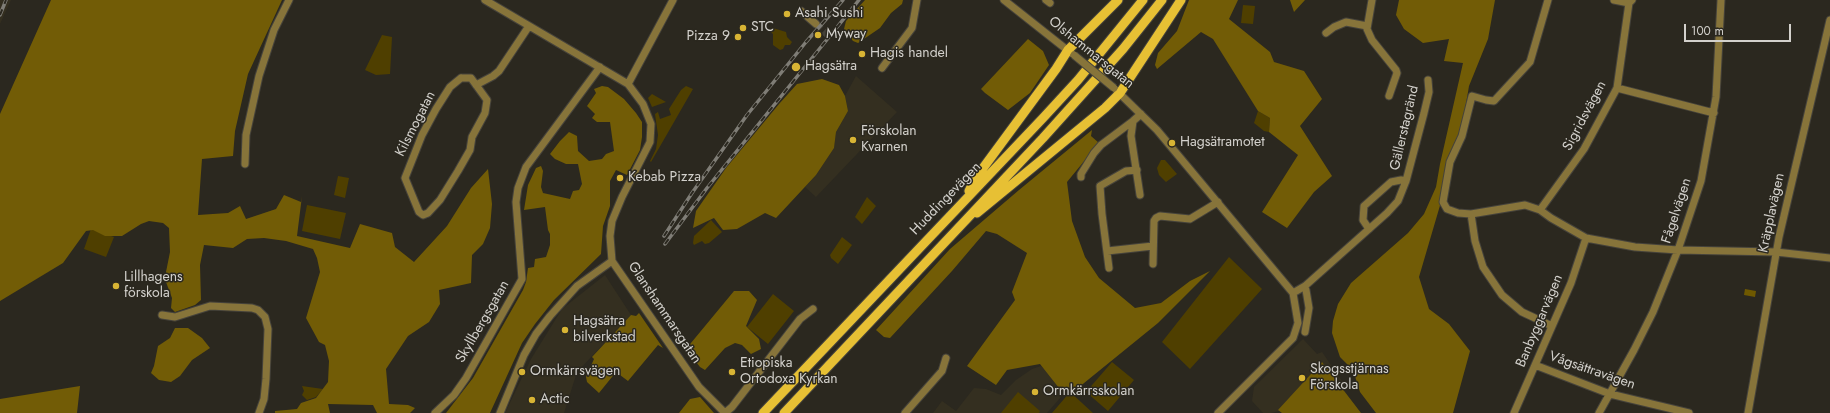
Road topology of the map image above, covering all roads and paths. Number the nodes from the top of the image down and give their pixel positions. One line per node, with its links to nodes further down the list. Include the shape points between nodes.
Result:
1 (289, 0): 33 (street, via 274,30 259,76 246,135)
2 (485, 0): 18 (street, Glanshammarsgatan)
3 (673, 0): 25 (street)
4 (917, 0): 23 (street, via 912,28)
5 (1004, 0): 21 (street, Olshammarsgatan)
6 (1118, 0): 21 (main road)
7 (1143, 0): 38 (main road, Huddingevägen, via 1078,80)
8 (1162, 0): 42 (main road, Huddingevägen, via 1123,49)
9 (1181, 0): 28 (main road)
10 (1372, 0): 19 (street)
11 (1548, 0): 41 (street, via 1530,62 1494,101 1472,96 1462,136 1450,162 1443,202 1447,209)
12 (1614, 0): 14 (street)
13 (1722, 0): 30 (street, Fågelvägen)
14 (1630, 2): 27 (street, Sigridsvägen)
15 (801, 11): 17 (street)
16 (1830, 20): 48 (street, Kräpplavägen)
17 (816, 24)
18 (529, 26): 22 (street, Glanshammarsgatan); 26 (street, via 498,71)
19 (1367, 26): 20 (street, via 1346,22); 29 (street, Gällerstagränd, via 1372,40 1396,70)
20 (1326, 33)
21 (1071, 52): 28 (street, Olshammarsgatan, bridge); 38 (main road, via 975,179)
22 (600, 67): 25 (street, Glanshammarsgatan); 63 (street, Skyllbergsgatan, via 526,167 516,202 522,279 466,378 454,395)
23 (882, 68)
24 (1428, 80): 36 (street, Gällerstagränd, via 1428,92)
25 (628, 84): 50 (street, Glanshammarsgatan, via 643,104 651,134 643,158 612,221)
26 (476, 85): 26 (street, Kilsmogatan, via 487,103 485,113 472,137 470,150 440,200 423,215 419,212 405,181 412,158 450,87 461,78 471,78)
27 (1617, 88): 30 (street); 40 (street, Sigridsvägen, via 1584,149)
28 (1117, 91): 31 (street, Olshammarsgatan); 42 (main road, via 1106,108)
29 (1389, 96)
30 (1714, 113): 46 (street, Fågelvägen, via 1701,181)
31 (1141, 114): 32 (street); 39 (street, Olshammarsgatan)
32 (1133, 121): 34 (street, via 1131,136); 35 (street, via 1094,153)
33 (245, 164)
34 (1136, 170): 37 (street); 47 (street, via 1126,171 1100,186)
35 (1081, 177)
36 (1406, 181): 43 (street, Gällerstagränd, via 1398,201); 43 (street, Gällerstagränd, via 1391,182 1364,206 1363,220)
37 (1140, 195)
38 (966, 198): 66 (main road, Huddingevägen)
39 (1218, 202): 45 (street, via 1190,219 1160,216 1156,218); 54 (street, Olshammarsgatan)
40 (1540, 210): 41 (street, via 1525,205); 44 (street)
41 (1471, 214): 57 (street, via 1475,241 1483,266 1502,295 1522,312)
42 (963, 223): 67 (main road, Huddingevägen)
43 (1369, 229): 54 (street, Gällerstagränd)
44 (1586, 238): 46 (street, via 1635,247); 57 (street, Banbyggarvägen, via 1571,283)
45 (1153, 246): 47 (street); 51 (street)
46 (1678, 250): 48 (street); 61 (street, Fågelvägen, via 1653,312)
47 (1107, 251): 52 (street)
48 (1776, 252): 49 (street); 73 (street, Kräpplavägen)
49 (1830, 258)
50 (612, 261): 64 (street, via 577,286 536,334 524,355); 65 (street, Glanshammarsgatan, via 699,387)
51 (1153, 264)
52 (1109, 268)
53 (1306, 290): 58 (street, via 1309,308)
54 (1293, 293): 69 (street, via 1298,322 1293,338)
55 (813, 309): 65 (street, via 800,319)
56 (162, 315): 62 (street, via 175,317 210,306 252,308 265,317 268,328 266,379 264,399)
57 (1552, 326): 60 (street, Banbyggarvägen)
58 (1305, 332)
59 (946, 358): 68 (street, via 942,370)
60 (1535, 365): 61 (street, Vågsättravägen); 70 (street, Banbyggarvägen)
61 (1610, 394): 71 (street, Fågelvägen); 72 (street, Vågsättravägen)
62 (259, 413)
63 (435, 413)
64 (500, 413)
65 (725, 413)
66 (763, 413)
67 (784, 413)
68 (905, 413)
69 (1218, 413)
70 (1514, 413)
71 (1599, 413)
72 (1689, 413)
73 (1748, 413)

